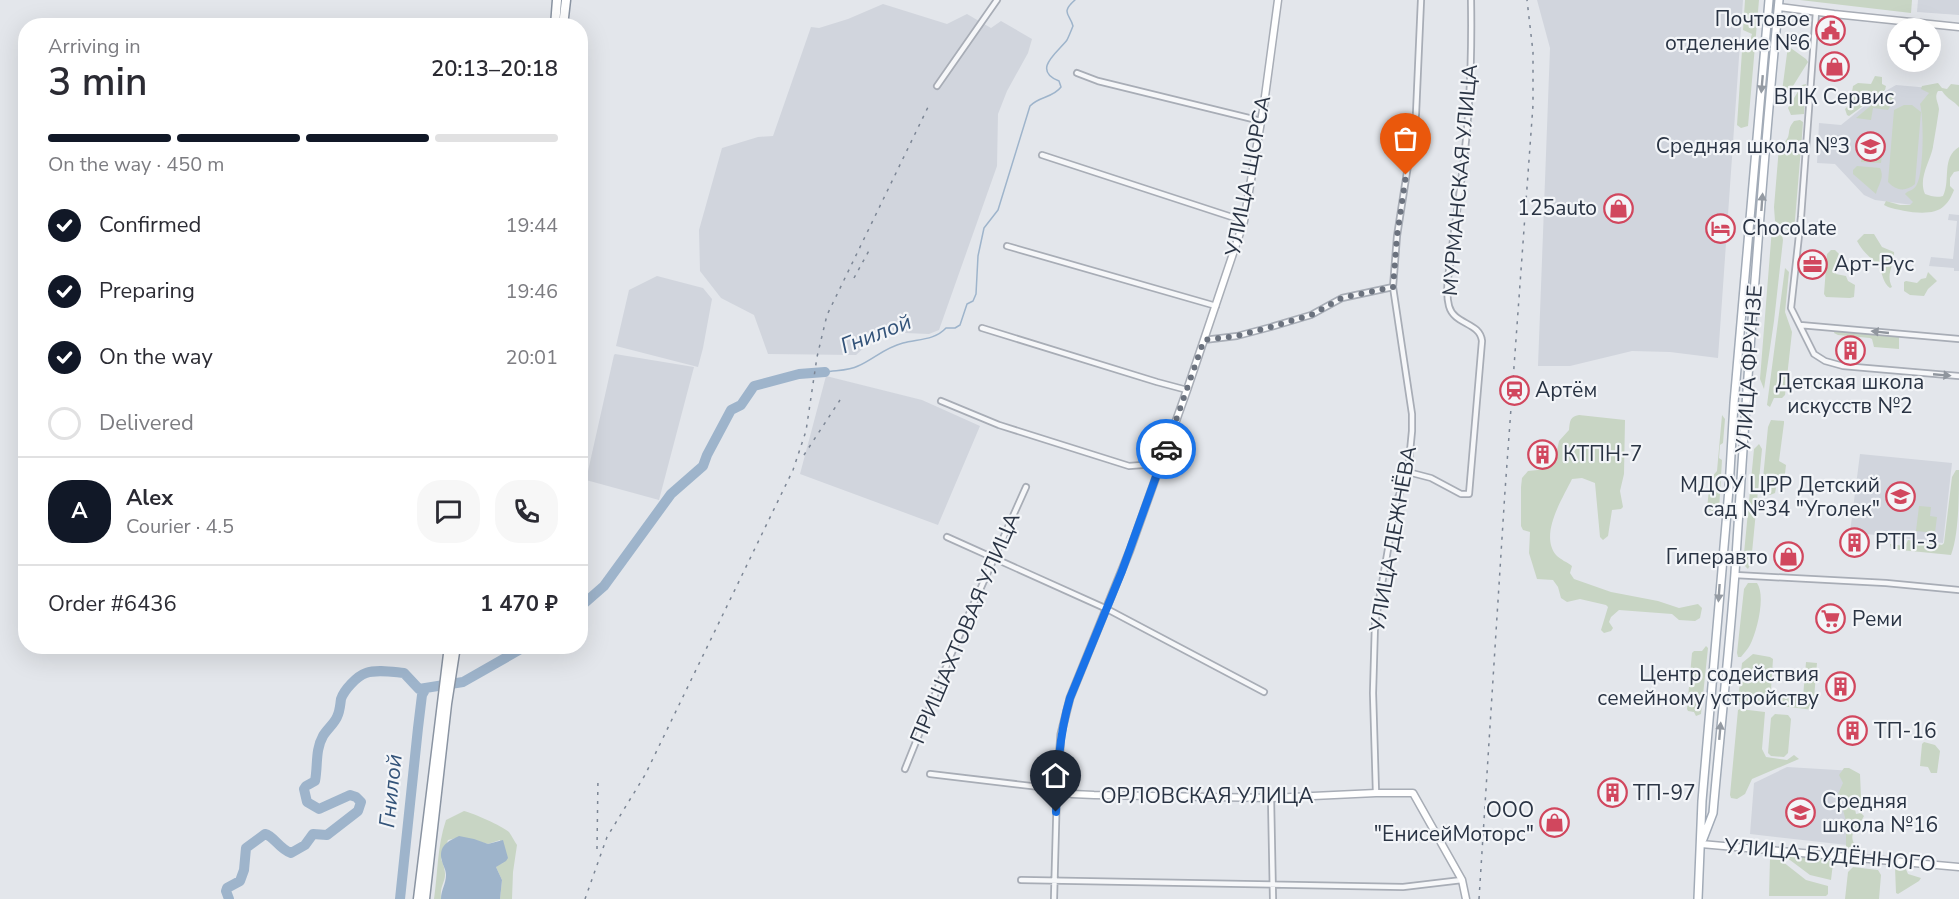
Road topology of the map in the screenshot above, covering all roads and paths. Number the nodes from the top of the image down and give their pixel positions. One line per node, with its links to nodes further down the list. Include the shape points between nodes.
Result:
1 (556, 0): 10 (highway)
2 (566, 0): 11 (highway)
3 (997, 0): 14 (street)
4 (1278, 0): 15 (main road, УЛИЦА ЩОРСА)
5 (1421, 0): 19 (street, УЛИЦА ДЕЖНЁВА, via 1416,114)
6 (1471, 0): 29 (street, МУРМАНСКАЯ УЛИЦА, via 1467,126 1448,278 1449,307 1460,320 1479,331 1482,341 1469,494 1461,494 1431,477)
7 (1768, 3): 8 (main road); 46 (main road, УЛИЦА ФРУНЗЕ, one-way to 46)
8 (1779, 3): 9 (main road); 33 (main road, УЛИЦА ФРУНЗЕ, one-way to 8)
9 (1816, 12): 12 (main road); 21 (street, via 1791,308)
10 (555, 18)
11 (564, 18)
12 (1959, 27)
13 (1077, 73): 15 (street)
14 (937, 86)
15 (1261, 121): 17 (main road, УЛИЦА ЩОРСА)
16 (1042, 155): 17 (street)
17 (1244, 220): 20 (main road, УЛИЦА ЩОРСА)
18 (1007, 246): 20 (street)
19 (1393, 287): 24 (street, via 1342,298 1311,315 1271,327); 29 (street, УЛИЦА ДЕЖНЁВА, via 1412,414)
20 (1216, 306): 24 (main road, УЛИЦА ЩОРСА)
21 (1800, 325): 23 (street, one-way to 21); 25 (street, one-way to 25, via 1814,354 1835,365)
22 (982, 328): 26 (street)
23 (1959, 339)
24 (1204, 340): 26 (main road, УЛИЦА ЩОРСА)
25 (1959, 376)
26 (1187, 390): 28 (main road, УЛИЦА ЩОРСА)
27 (941, 401): 28 (street, via 999,425 1129,466)
28 (1164, 455): 35 (main road, УЛИЦА ЩОРСА)
29 (1408, 472): 44 (street, УЛИЦА ДЕЖНЁВА, via 1396,502 1376,624)
30 (1026, 488): 32 (street, ПРИШАХТОВАЯ УЛИЦА)
31 (947, 537): 32 (street)
32 (994, 559): 35 (street); 41 (street, ПРИШАХТОВАЯ УЛИЦА)
33 (1735, 575): 34 (street); 46 (main road, УЛИЦА ФРУНЗЕ, one-way to 33, via 1713,813)
34 (1959, 590)
35 (1107, 609): 39 (street); 43 (main road, УЛИЦА ЩОРСА, via 1065,716)
36 (449, 654): 38 (highway)
37 (454, 654): 38 (highway)
38 (450, 667): 40 (highway)
39 (1264, 692)
40 (444, 704): 52 (highway); 53 (highway)
41 (905, 769)
42 (930, 774): 43 (street, ОРЛОВСКАЯ УЛИЦА)
43 (1057, 789): 45 (main road, ОРЛОВСКАЯ УЛИЦА, via 1094,795); 50 (street, УЛИЦА ЩОРСА)
44 (1376, 793): 45 (main road, ОРЛОВСКАЯ УЛИЦА); 49 (main road, ОРЛОВСКАЯ УЛИЦА, via 1413,793)
45 (1271, 798): 51 (street)
46 (1701, 844): 47 (main road, УЛИЦА БУДЁННОГО); 57 (main road, УЛИЦА ФРУНЗЕ)
47 (1959, 867)
48 (1021, 880): 50 (street)
49 (1461, 880): 51 (street, via 1402,886); 56 (main road)
50 (1055, 882): 51 (street); 54 (street, УЛИЦА ЩОРСА)
51 (1273, 886): 55 (street)
52 (418, 899)
53 (425, 899)
54 (1054, 899)
55 (1273, 899)
56 (1466, 899)
57 (1698, 899)

